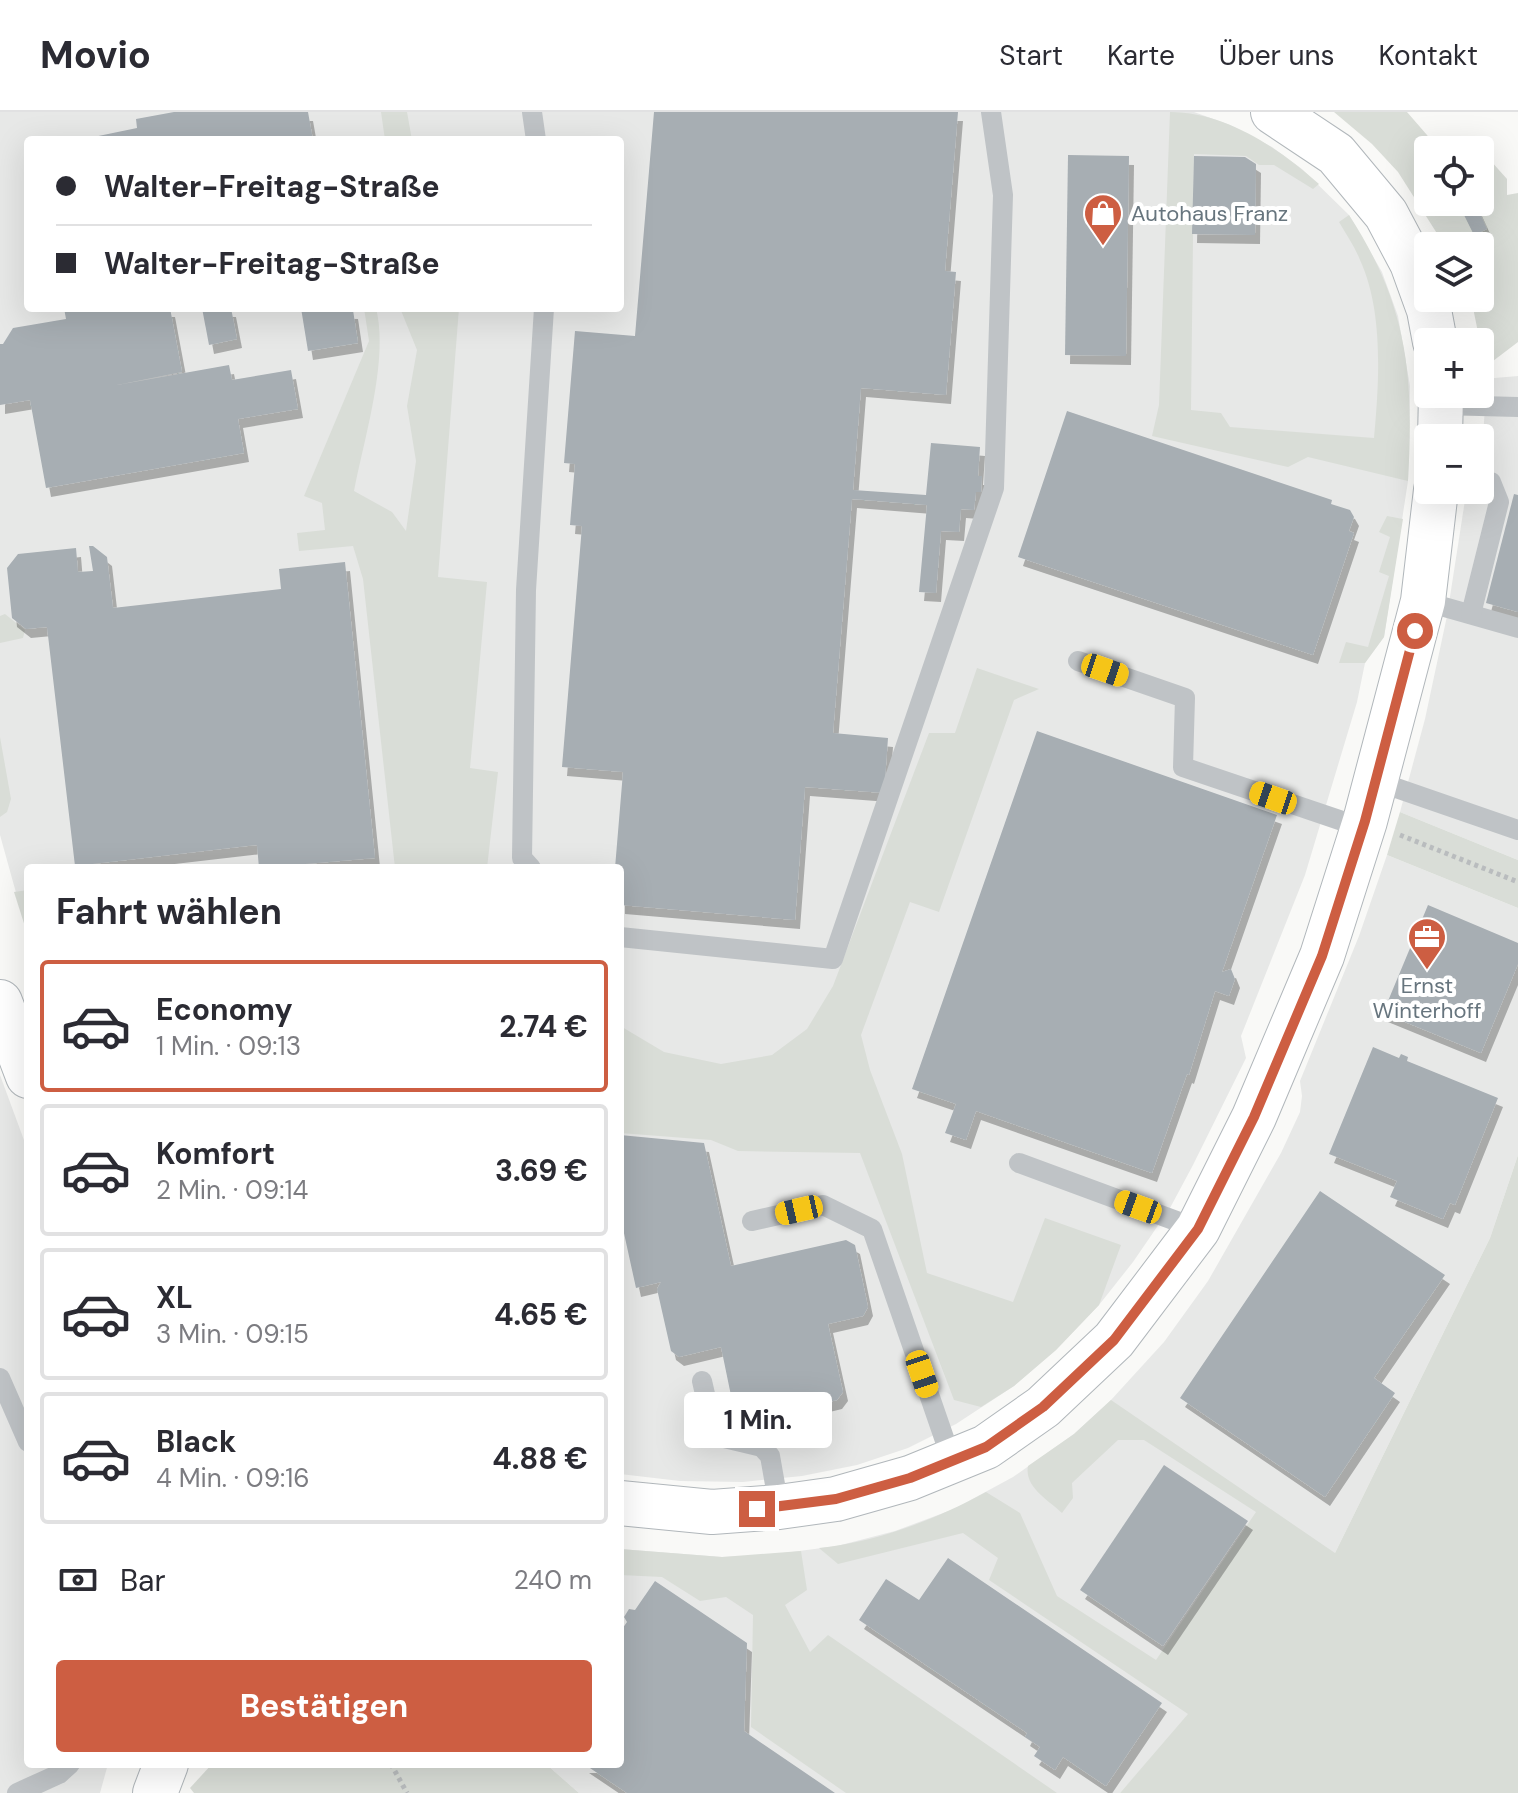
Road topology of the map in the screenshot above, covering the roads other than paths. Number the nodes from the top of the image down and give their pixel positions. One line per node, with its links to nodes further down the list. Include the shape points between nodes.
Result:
1 (532, 112): 4 (lane)
2 (991, 112): 19 (lane, via 1003,195 994,488 833,959)
3 (1273, 112): 6 (street, via 1336,154 1386,214 1412,263)
4 (535, 136)
5 (544, 312): 18 (lane, via 526,590 522,858)
6 (1432, 328)
7 (1518, 407): 8 (lane)
8 (1440, 412)
9 (1494, 490): 12 (lane, via 1499,502)
10 (1434, 504): 11 (street)
11 (1423, 601): 12 (lane); 15 (street)
12 (1471, 614): 13 (lane)
13 (1518, 628)
14 (1078, 661): 17 (lane, via 1185,698 1183,767)
15 (1376, 781): 16 (lane); 17 (street)
16 (1518, 830)
17 (1380, 831): 24 (street, via 1254,1117)
18 (527, 864)
19 (624, 937)
20 (0, 1002): 21 (street)
21 (24, 1065)
22 (1019, 1163): 24 (lane)
23 (752, 1221): 28 (lane, via 823,1205 872,1229)
24 (1198, 1229): 28 (street, via 1114,1340 1054,1398 986,1447)
25 (0, 1378): 27 (lane)
26 (702, 1381): 30 (lane, via 713,1429 720,1437 762,1447 770,1456)
27 (24, 1433)
28 (952, 1461): 30 (street, via 836,1499)
29 (624, 1503): 30 (street, via 712,1512)
30 (779, 1507)
31 (66, 1768): 33 (lane)
32 (164, 1768): 34 (street)
33 (17, 1793)
34 (155, 1793)

